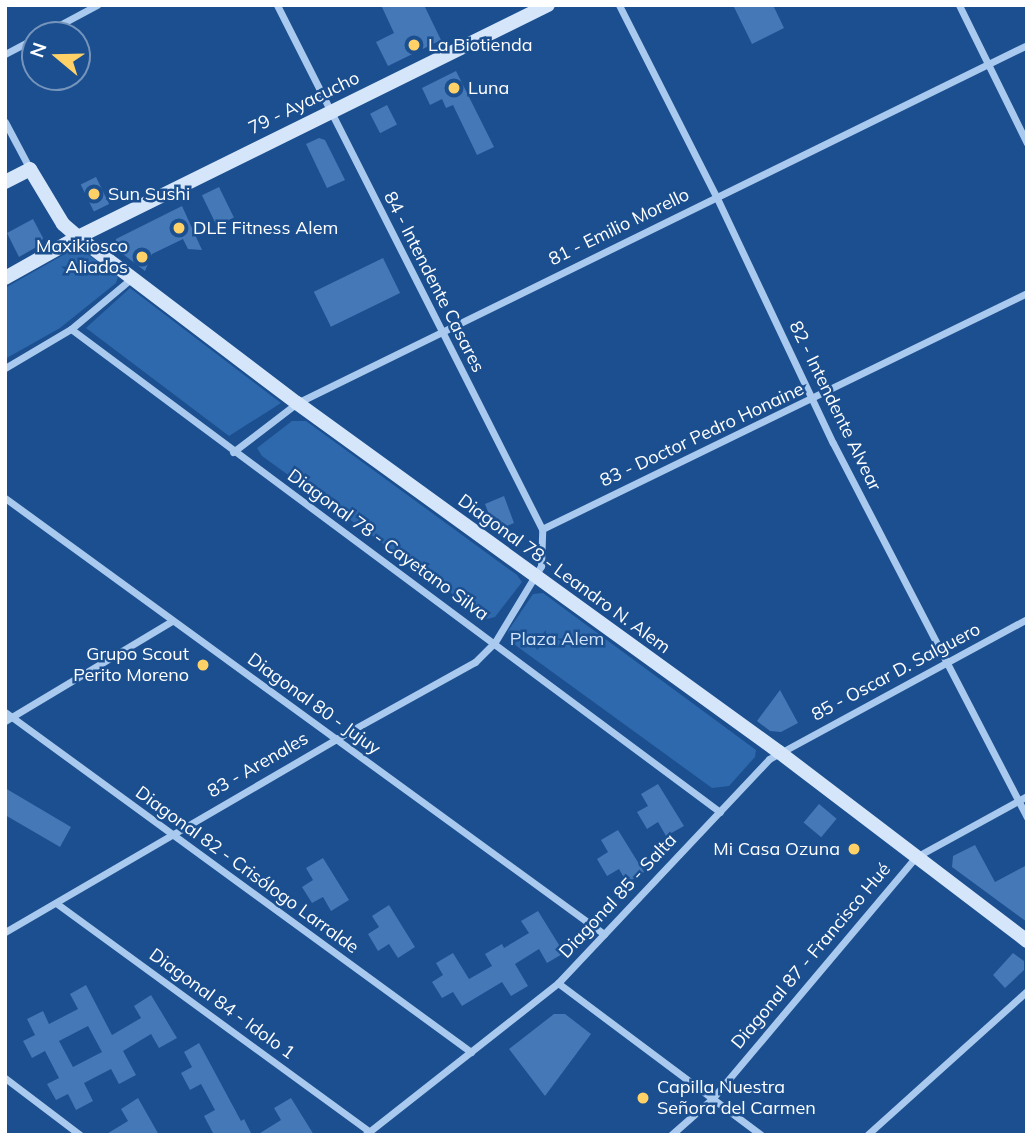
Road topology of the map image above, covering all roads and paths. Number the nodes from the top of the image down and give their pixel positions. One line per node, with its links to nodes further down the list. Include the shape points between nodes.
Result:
1 (97, 5): 6 (street)
2 (277, 5): 11 (street, 84 - Intendente Casares)
3 (548, 5): 11 (street, 79 - Ayacucho)
4 (619, 5): 16 (street, 82 - Intendente Alvear)
5 (959, 5): 10 (street)
6 (67, 21)
7 (21, 45): 9 (street)
8 (1027, 45): 10 (street, 81 - Emilio Morello)
9 (5, 54)
10 (989, 64): 13 (street); 16 (street, 81 - Emilio Morello)
11 (329, 113): 17 (street, 79 - Ayacucho); 22 (street, 84 - Intendente Casares)
12 (5, 122): 14 (street)
13 (1027, 143)
14 (30, 169): 15 (street); 17 (street, Diagonal 78 - Leandro N. Alem, via 64,224)
15 (5, 182)
16 (716, 196): 22 (street, 81 - Emilio Morello); 24 (street, 82 - Intendente Alvear)
17 (78, 237): 18 (street, 79 - Ayacucho); 19 (street, Diagonal 78 - Leandro N. Alem)
18 (5, 278)
19 (132, 278): 21 (street); 25 (street, Diagonal 78 - Leandro N. Alem)
20 (1027, 293): 24 (street, 83 - Doctor Pedro Honaine)
21 (71, 329): 23 (street); 26 (street, Diagonal 78 - Cayetano Silva)
22 (442, 330): 25 (street, 81 - Emilio Morello); 28 (street, 84 - Intendente Casares)
23 (5, 368)
24 (814, 399): 28 (street, 83 - Doctor Pedro Honaine); 33 (street, 82 - Intendente Alvear)
25 (297, 402): 26 (street, 81 - Emilio Morello); 29 (street, Diagonal 78 - Leandro N. Alem)
26 (233, 452): 32 (street, Diagonal 78 - Cayetano Silva)
27 (5, 498): 31 (street, Diagonal 80 - Jujuy)
28 (542, 529): 29 (street, via 543,552)
29 (536, 578): 32 (street, 83 - Arenales); 36 (street, Diagonal 78 - Leandro N. Alem)
30 (1027, 619): 33 (street, 85 - Oscar D. Salguero)
31 (172, 621): 34 (street); 35 (street, Diagonal 80 - Jujuy)
32 (495, 642): 35 (street, 83 - Arenales, via 475,662); 39 (street, Diagonal 78 - Cayetano Silva)
33 (945, 663): 36 (street, 85 - Oscar D. Salguero); 38 (street, 82 - Intendente Alvear)
34 (7, 717): 41 (street, Diagonal 82 - Crisólogo Larralde)
35 (336, 739): 41 (street, 83 - Arenales); 45 (street, Diagonal 80 - Jujuy)
36 (779, 752): 39 (street, Diagonal 85 - Salta); 42 (street, Diagonal 78 - Leandro N. Alem)
37 (1027, 796): 38 (street)
38 (1018, 801): 40 (street, 82 - Intendente Alvear); 42 (street)
39 (720, 812): 45 (street, Diagonal 85 - Salta)
40 (1027, 818)
41 (170, 834): 43 (street, 83 - Arenales); 49 (street, Diagonal 82 - Crisólogo Larralde)
42 (916, 857): 46 (street, Diagonal 78 - Leandro N. Alem); 51 (street, Diagonal 87 - Francisco Hué)
43 (56, 903): 44 (street, 83 - Arenales); 52 (street, Diagonal 84 - Idolo 1)
44 (5, 932)
45 (604, 934): 47 (street, Diagonal 85 - Salta)
46 (1027, 941)
47 (558, 983): 49 (street, Diagonal 85 - Salta); 51 (street)
48 (1027, 991): 56 (street)
49 (471, 1052): 52 (street, Diagonal 85 - Salta)
50 (5, 1078): 53 (street)
51 (712, 1099): 54 (street, Diagonal 87 - Francisco Hué); 55 (street)
52 (367, 1133)
53 (80, 1135)
54 (671, 1135)
55 (761, 1135)
56 (867, 1135)

